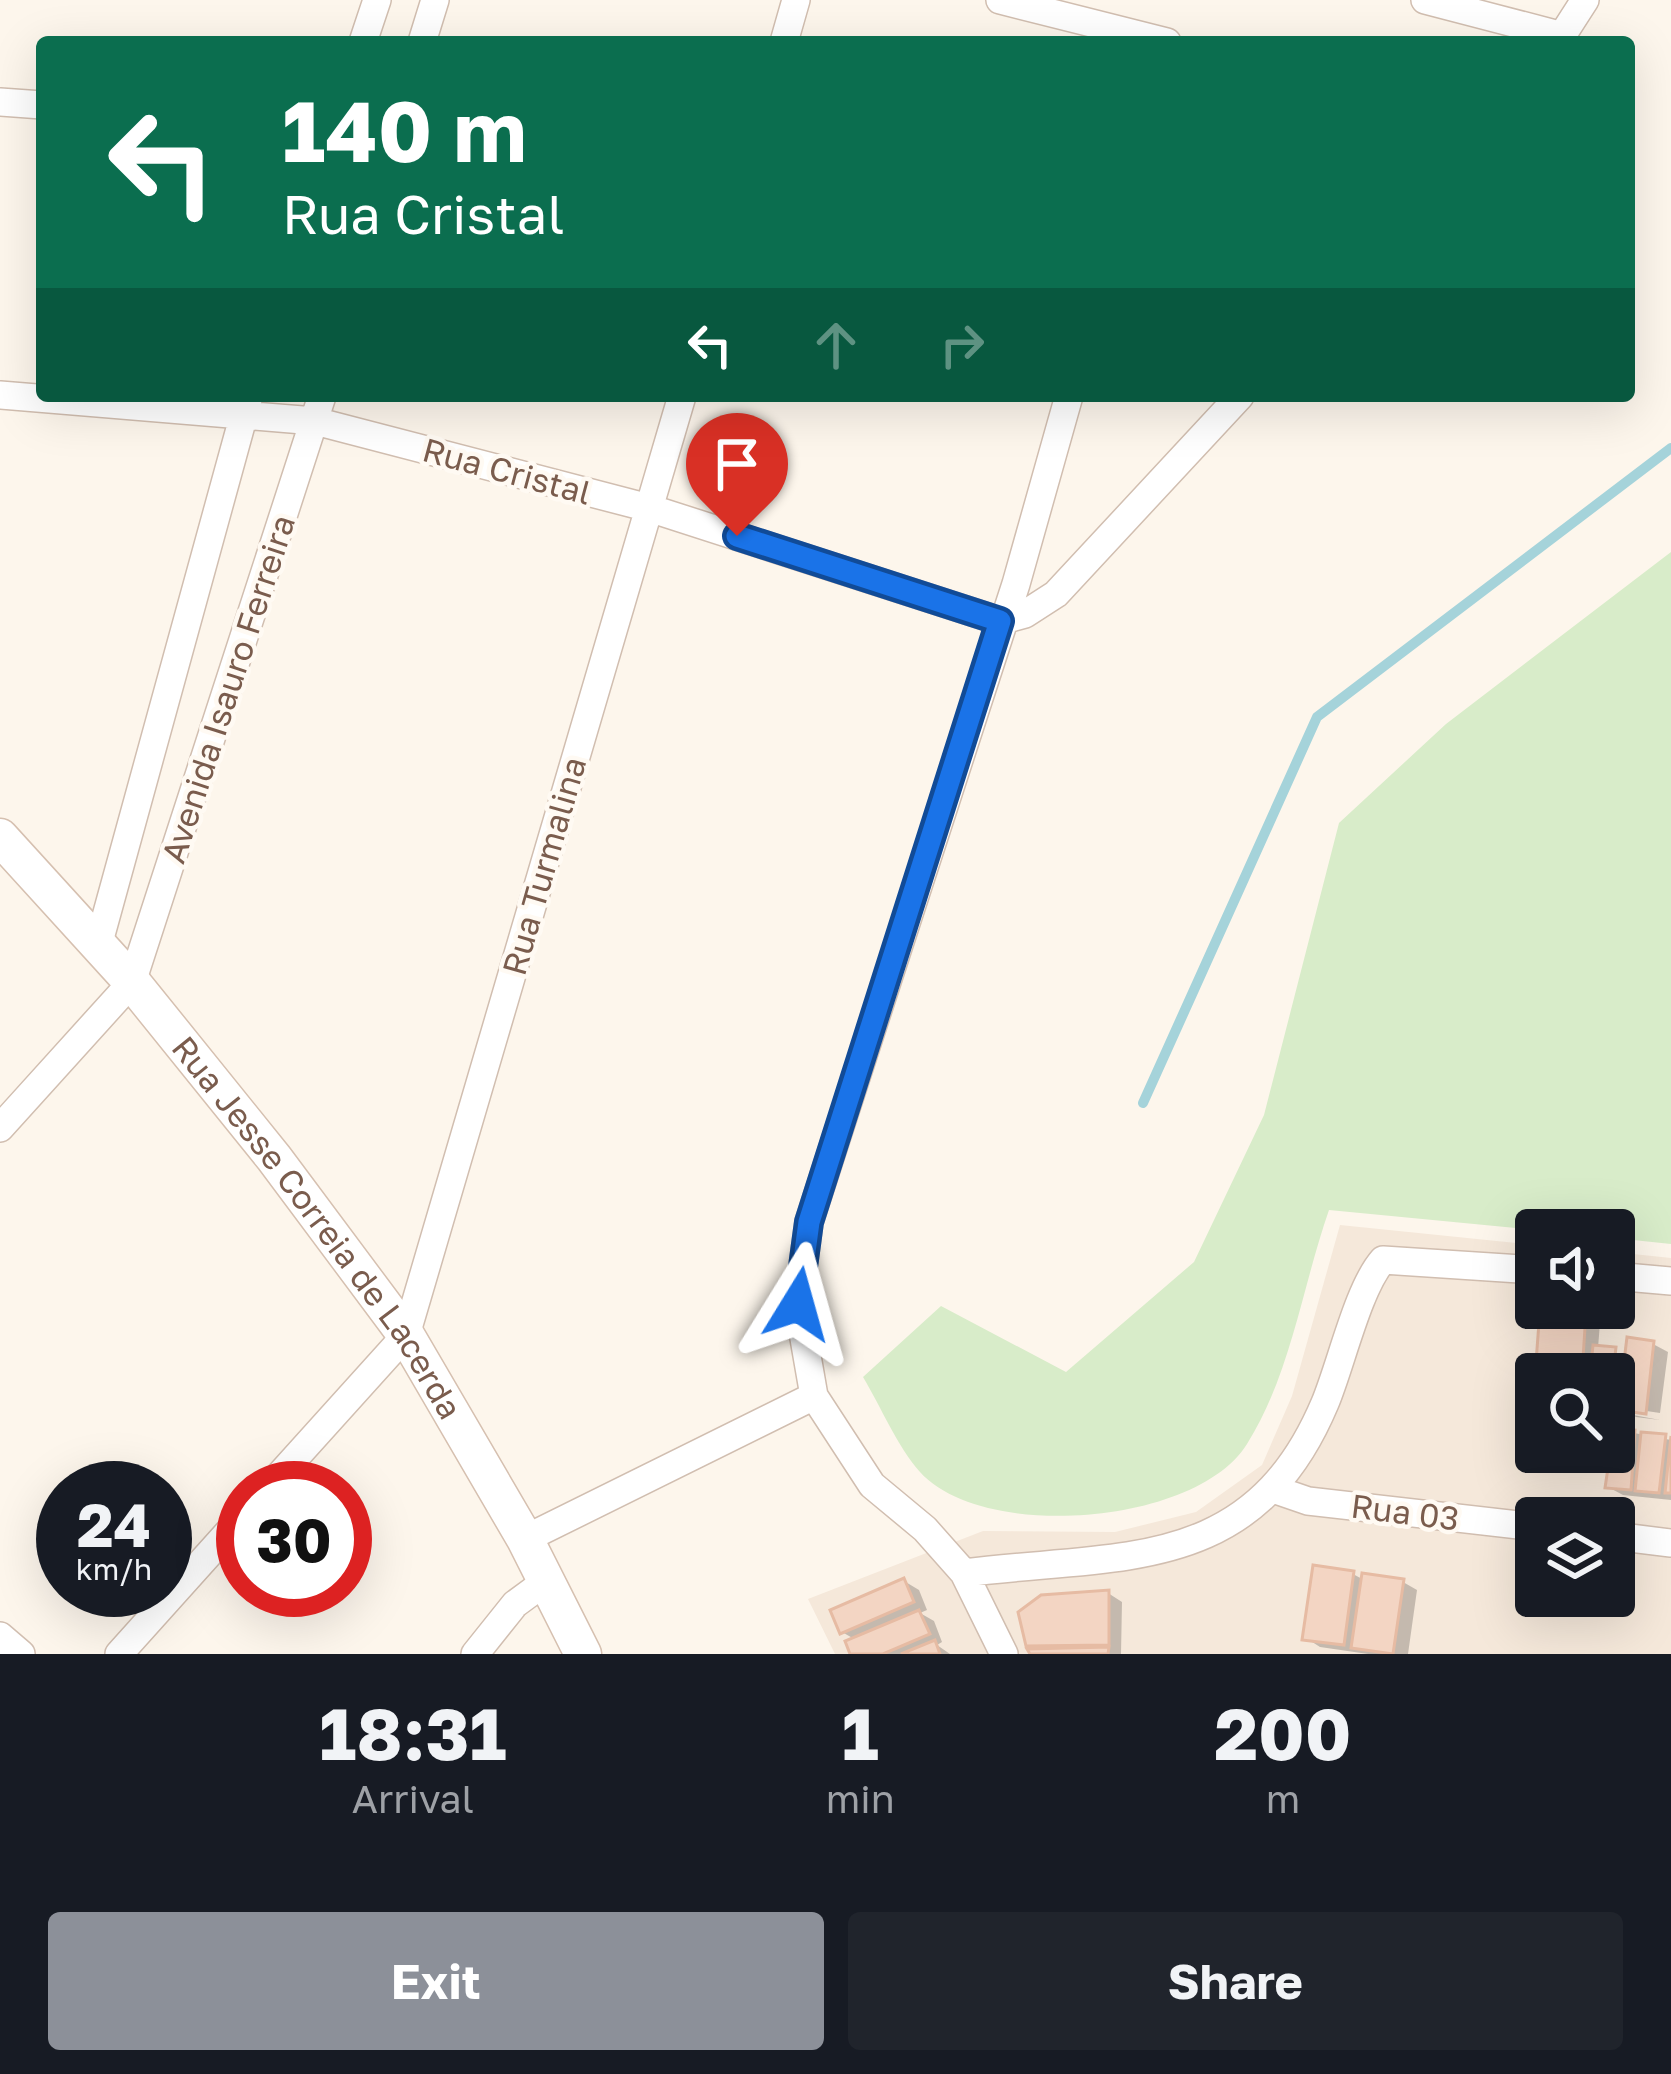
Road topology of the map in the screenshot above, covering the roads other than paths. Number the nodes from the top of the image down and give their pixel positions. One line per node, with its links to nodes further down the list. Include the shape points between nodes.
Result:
1 (377, 0): 7 (street)
2 (435, 0): 8 (street)
3 (796, 0): 9 (street)
4 (1000, 0): 10 (street)
5 (1426, 0): 11 (street)
6 (1585, 0): 12 (street)
7 (365, 36)
8 (424, 36)
9 (786, 36)
10 (1143, 36)
11 (1550, 36)
12 (1562, 36)
13 (0, 102): 14 (street)
14 (36, 105)
15 (0, 395): 16 (street, Rua Cristal)
16 (36, 396)
17 (172, 402): 21 (street, Rua Cristal)
18 (680, 402): 23 (street, Rua Turmalina)
19 (1067, 402): 24 (street)
20 (1234, 402): 24 (street, via 1056,594)
21 (246, 405): 22 (street, Rua Cristal); 26 (street, Avenida Isauro Ferreira)
22 (319, 408): 23 (street, Rua Cristal); 27 (street, Avenida Isauro Ferreira)
23 (649, 508): 24 (street, Rua Cristal); 32 (street, Rua Turmalina)
24 (1000, 621): 33 (street, via 809,1222 798,1304)
25 (0, 837): 26 (main road, Rua Jesse Correia de Lacerda)
26 (99, 942): 27 (main road, Rua Jesse Correia de Lacerda)
27 (132, 982): 28 (street); 32 (main road, Rua Jesse Correia de Lacerda)
28 (0, 1128)
29 (1515, 1268): 35 (street, via 1390,1257 1376,1268 1321,1414)
30 (1635, 1278): 31 (street)
31 (1671, 1281)
32 (406, 1335): 34 (street); 37 (main road, Rua Jesse Correia de Lacerda)
33 (814, 1396): 37 (street); 41 (street, via 872,1485)
34 (292, 1461)
35 (1276, 1490): 36 (street, Rua 03, via 1307,1501); 41 (street, via 1199,1541 1109,1562)
36 (1515, 1525)
37 (525, 1539): 42 (main road, Rua Jesse Correia de Lacerda)
38 (1635, 1539): 39 (street)
39 (1671, 1543)
40 (216, 1546): 45 (street)
41 (964, 1574): 48 (street)
42 (545, 1582): 46 (street, via 515,1604); 47 (main road, Rua Jesse Correia de Lacerda)
43 (0, 1636): 44 (street)
44 (21, 1654)
45 (119, 1654)
46 (475, 1654)
47 (583, 1654)
48 (1004, 1654)

